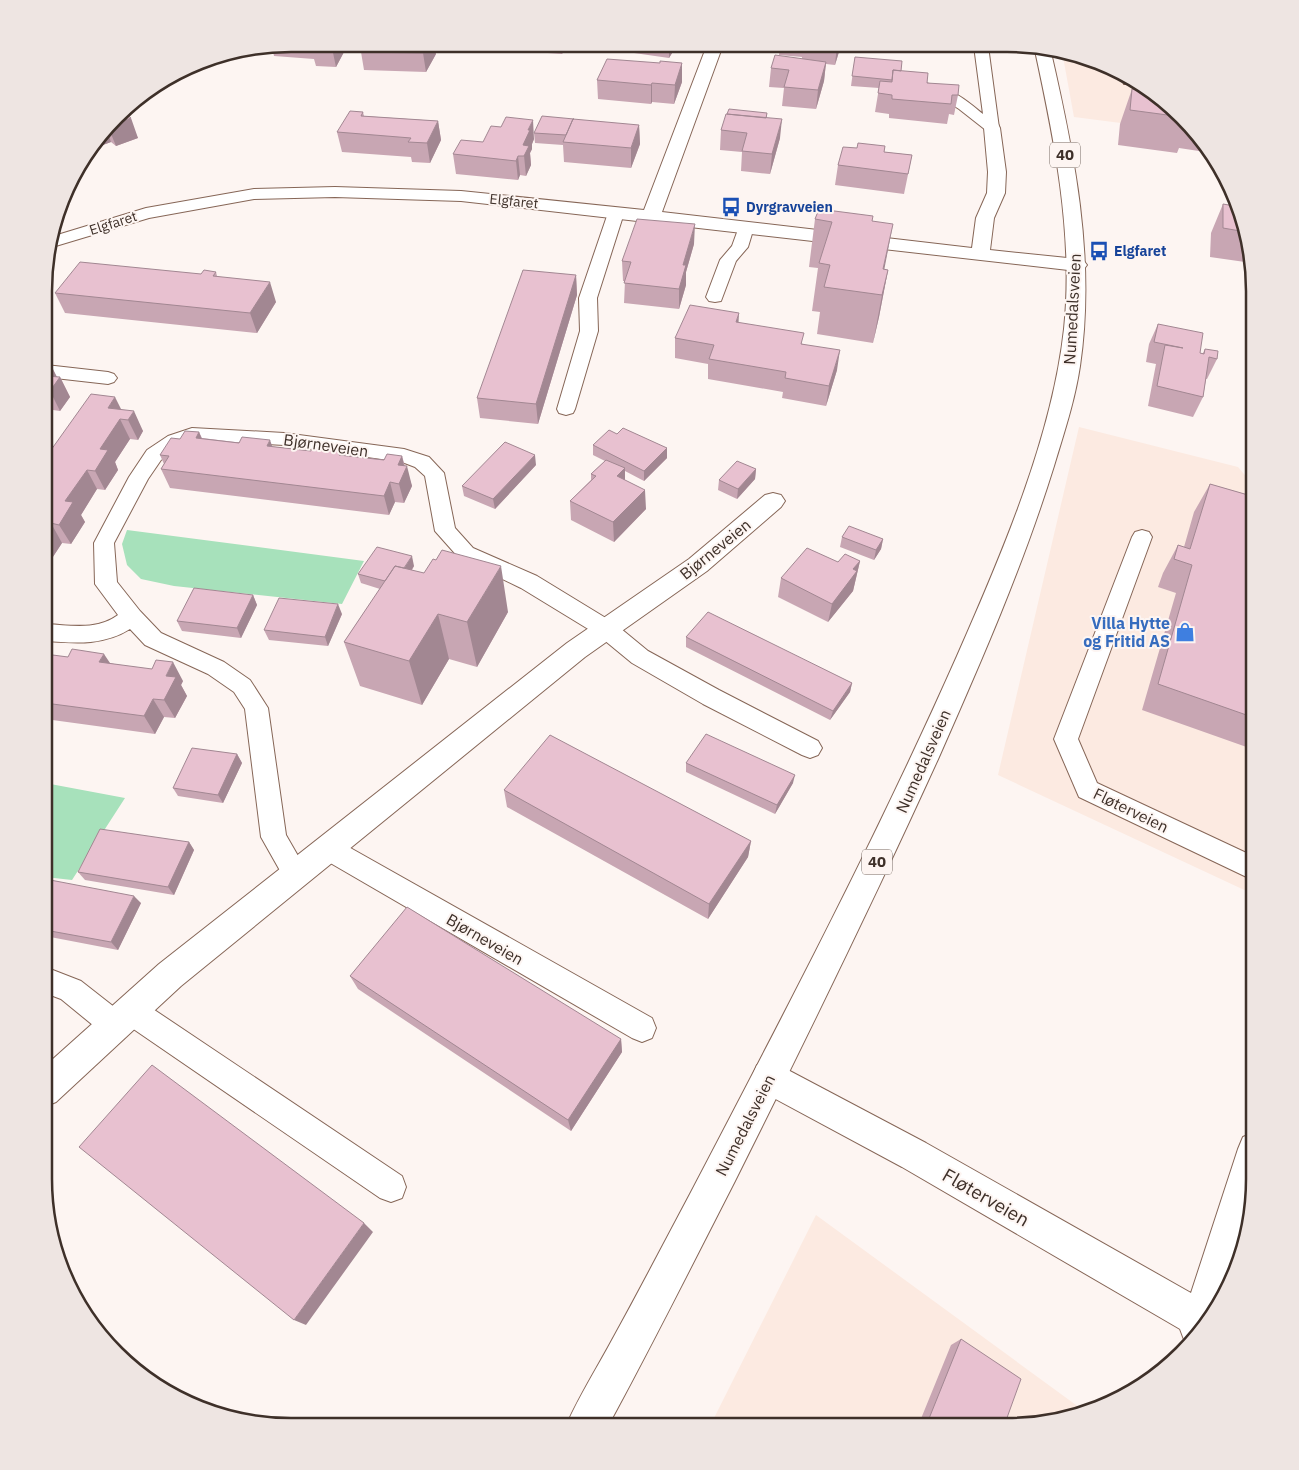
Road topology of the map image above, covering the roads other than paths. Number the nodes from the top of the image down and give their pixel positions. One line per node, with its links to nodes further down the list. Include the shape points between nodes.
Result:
1 (712, 52): 7 (street)
2 (982, 52): 5 (lane)
3 (1044, 56): 11 (street, Numedalsveien / 40, via 1064,144)
4 (941, 93): 5 (lane)
5 (992, 128): 10 (street, via 996,193 985,218)
6 (616, 213): 7 (street, Elgfaret); 9 (street, Elgfaret, via 462,196 335,192 254,194 146,213); 15 (lane, via 588,298 589,331)
7 (651, 216): 8 (street, Elgfaret)
8 (746, 227): 10 (street, Elgfaret); 12 (lane, via 740,247 728,260)
9 (58, 241)
10 (980, 255): 11 (street, Elgfaret)
11 (1077, 265): 28 (street, Numedalsveien / 40, via 1070,368 1020,535 898,818)
12 (715, 298)
13 (53, 372): 14 (lane)
14 (108, 378)
15 (566, 409)
16 (773, 501): 19 (street, Bjørneveien, via 698,565)
17 (1142, 537): 23 (lane, Fløterveien, via 1066,740 1088,790)
18 (132, 617): 19 (lane, Bjørneveien, via 106,584 104,543 130,492 154,456 176,441 192,434 234,435 404,456 422,462 434,473 445,531 466,553 529,582); 20 (lane, via 120,627 99,635); 24 (lane, Bjørneveien, via 152,639 216,668 242,686 256,708 274,837)
19 (606, 629): 21 (lane, via 640,657); 22 (street, Bjørneveien)
20 (53, 632)
21 (810, 748)
22 (329, 849): 24 (street, Bjørneveien); 27 (lane, Bjørneveien)
23 (1246, 866)
24 (296, 875): 26 (street, Bjørneveien, via 170,975)
25 (53, 983): 26 (lane)
26 (123, 1018): 29 (street, Bjørneveien); 31 (lane)
27 (642, 1028)
28 (769, 1077): 33 (street, Fløterveien, via 922,1160); 34 (street, Numedalsveien / 40)
29 (53, 1082)
30 (1246, 1178): 32 (street, Fløterveien)
31 (391, 1187)
32 (1204, 1315)
33 (1197, 1324)
34 (590, 1418)

